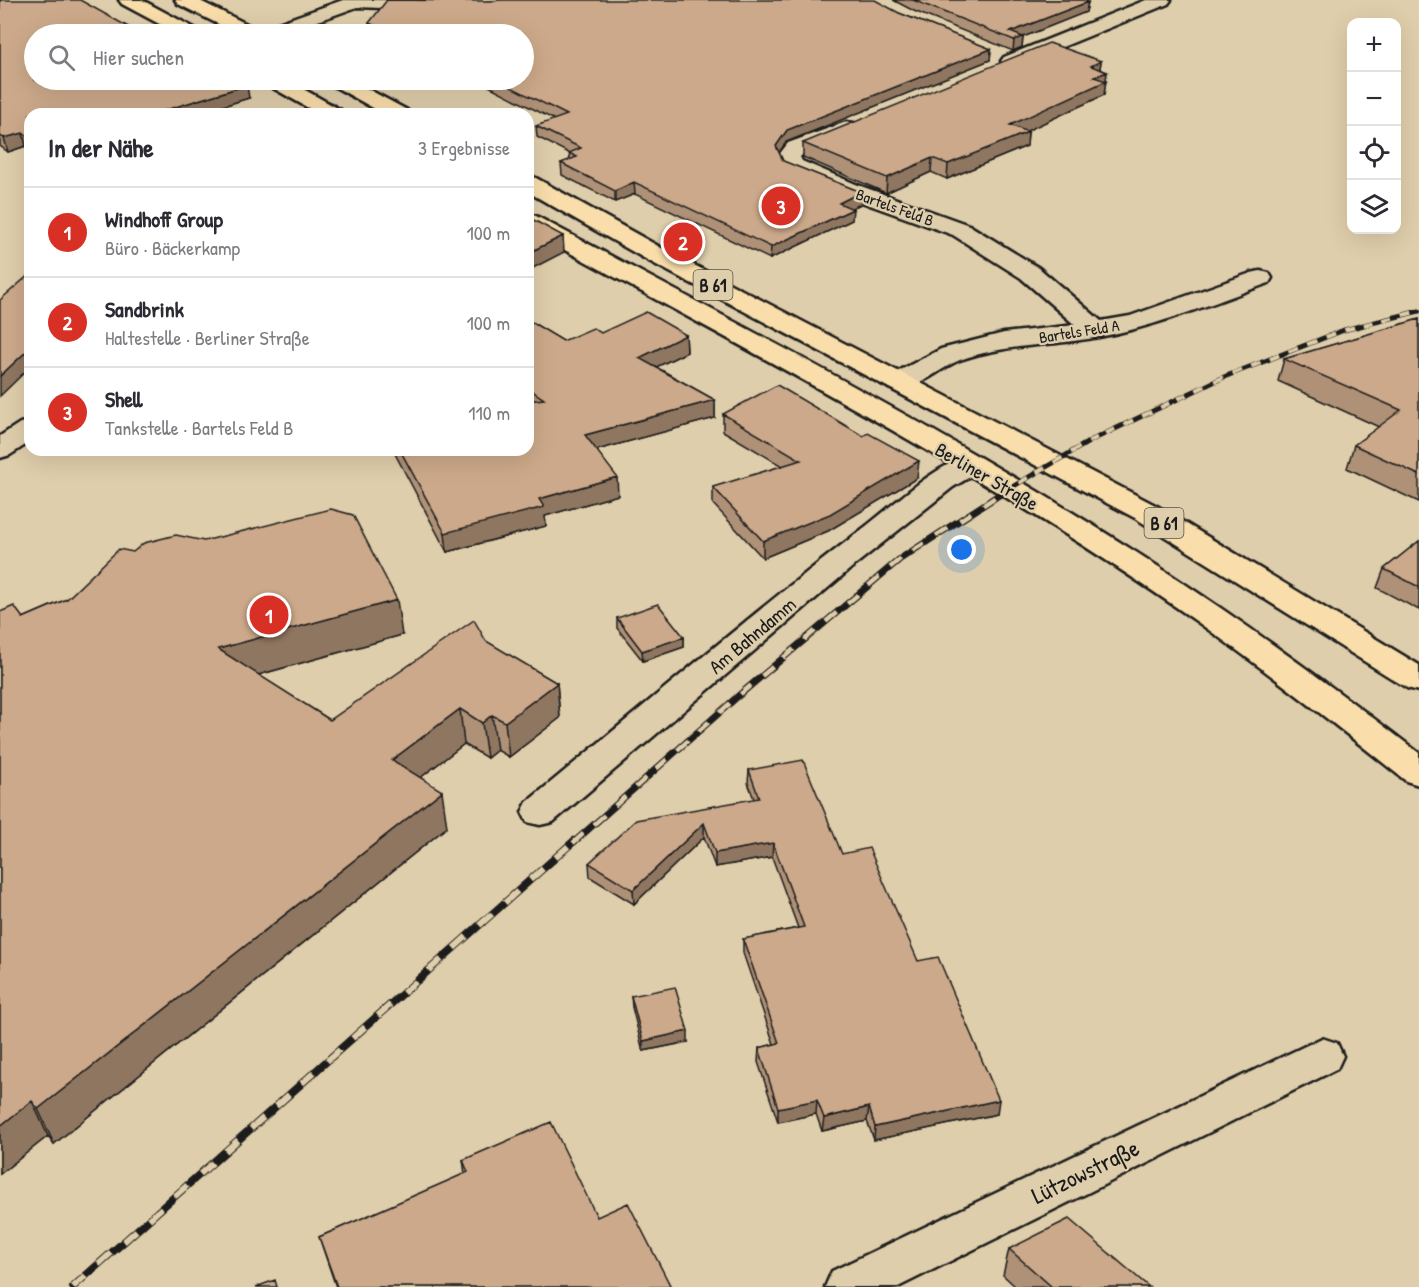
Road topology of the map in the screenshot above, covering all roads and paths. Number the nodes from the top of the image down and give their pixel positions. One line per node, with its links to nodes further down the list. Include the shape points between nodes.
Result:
1 (128, 0): 6 (main road)
2 (184, 0): 7 (main road)
3 (1162, 0): 10 (street, via 1012,60)
4 (357, 1): 5 (street); 8 (street); 9 (street, via 356,13)
5 (446, 3)
6 (172, 24)
7 (232, 24)
8 (293, 24)
9 (342, 24)
10 (991, 60)
11 (291, 90): 13 (main road)
12 (356, 90): 14 (main road)
13 (323, 108)
14 (389, 108)
15 (861, 122): 19 (street, Bartels Feld B, via 796,148 789,156 792,165 961,230 1030,273)
16 (534, 186): 20 (main road, Berliner Straße / B 61)
17 (534, 224): 23 (main road, Berliner Straße / B 61)
18 (1260, 278): 19 (street, Bartels Feld A, via 1136,322)
19 (1096, 330): 20 (street, Bartels Feld A, via 1004,341 950,355)
20 (899, 382): 24 (main road, Berliner Straße / B 61, via 1146,512)
21 (24, 433): 22 (street)
22 (0, 449)
23 (970, 465): 25 (main road, Berliner Straße / B 61, via 1227,627); 26 (street, Am Bahndamm, via 844,557)
24 (1419, 680)
25 (1419, 772)
26 (540, 812)
27 (1322, 1056): 28 (street, Lützowstraße)
28 (849, 1287)

